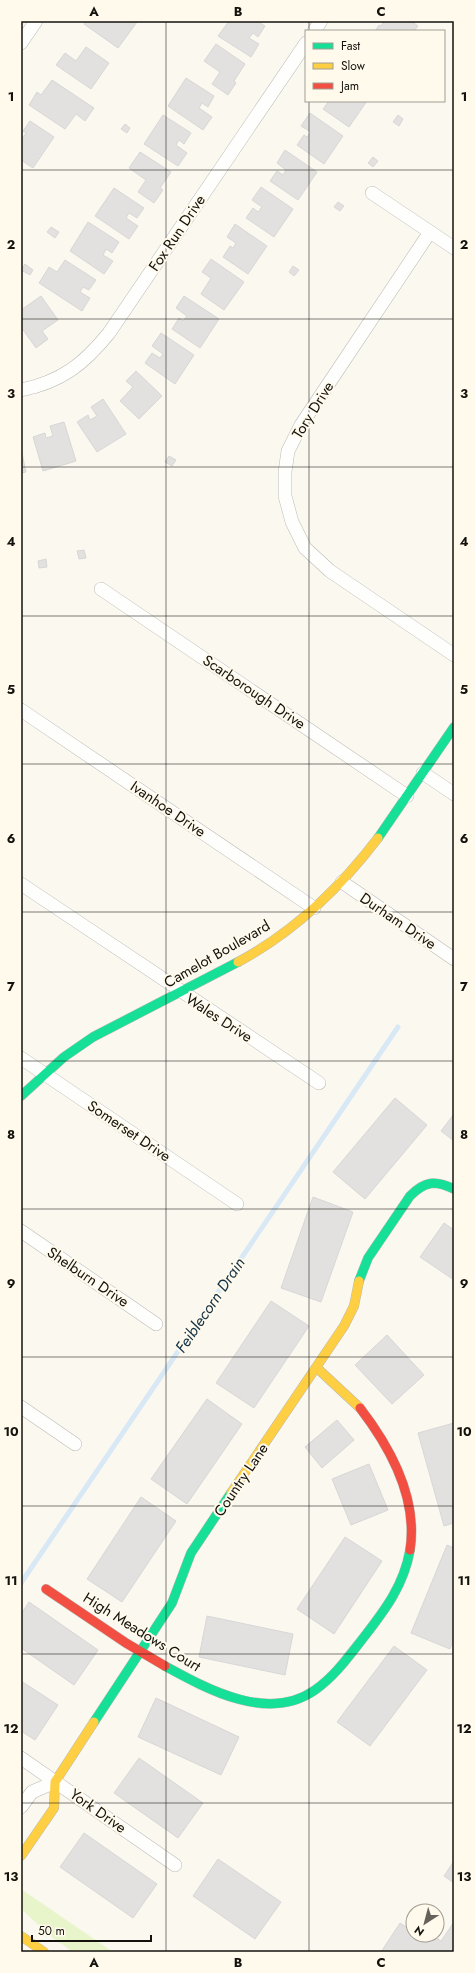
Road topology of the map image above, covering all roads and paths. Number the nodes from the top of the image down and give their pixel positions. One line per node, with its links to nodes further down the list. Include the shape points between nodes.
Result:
1 (36, 21): 4 (street)
2 (321, 21): 3 (street)
3 (315, 30)
4 (21, 42)
5 (305, 44): 9 (street, Fox Run Drive, via 96,349 65,375 46,384)
6 (372, 193): 7 (street)
7 (430, 232): 8 (street); 11 (street, Tory Drive, via 301,425 288,451 285,496 292,522 305,548 330,571)
8 (454, 248)
9 (21, 390)
10 (101, 589): 16 (street, Scarborough Drive)
11 (454, 655)
12 (21, 710): 19 (street, Ivanhoe Drive)
13 (454, 727): 14 (street, Camelot Boulevard)
14 (423, 773): 15 (street); 16 (street, Camelot Boulevard)
15 (454, 794)
16 (407, 796): 17 (street, Camelot Boulevard, via 378,840)
17 (342, 882): 19 (street, Camelot Boulevard); 20 (street, Durham Drive)
18 (21, 884): 21 (street, Wales Drive)
19 (314, 908): 21 (street, Camelot Boulevard, via 262,948)
20 (454, 959)
21 (180, 992): 23 (street, Camelot Boulevard, via 93,1037); 24 (street, Wales Drive)
22 (21, 1058): 23 (street, Somerset Drive)
23 (44, 1074): 25 (street, Camelot Boulevard); 27 (street, Somerset Drive)
24 (319, 1083)
25 (21, 1096)
26 (454, 1189): 30 (street, Country Lane, via 441,1183 428,1182 410,1196 368,1258 360,1276 354,1306 348,1320)
27 (237, 1204)
28 (21, 1231): 29 (street, Shelburn Drive)
29 (156, 1324)
30 (317, 1368): 34 (street, Country Lane, via 191,1553 172,1603); 34 (street, High Meadows Court, via 364,1414 388,1452 401,1480 408,1504 411,1545 407,1566 388,1606 328,1680 315,1691 297,1700 278,1704 258,1703 216,1691 191,1680)
31 (21, 1407): 32 (street)
32 (75, 1444)
33 (46, 1589): 34 (street, High Meadows Court)
34 (141, 1651): 36 (street, Country Lane)
35 (21, 1758): 36 (street, York Drive)
36 (55, 1782): 37 (street, via 32,1792); 38 (street, via 54,1808); 40 (street, York Drive)
37 (21, 1807)
38 (25, 1841): 39 (street)
39 (21, 1856)
40 (175, 1864)
41 (21, 1936): 42 (street)
42 (44, 1952)

